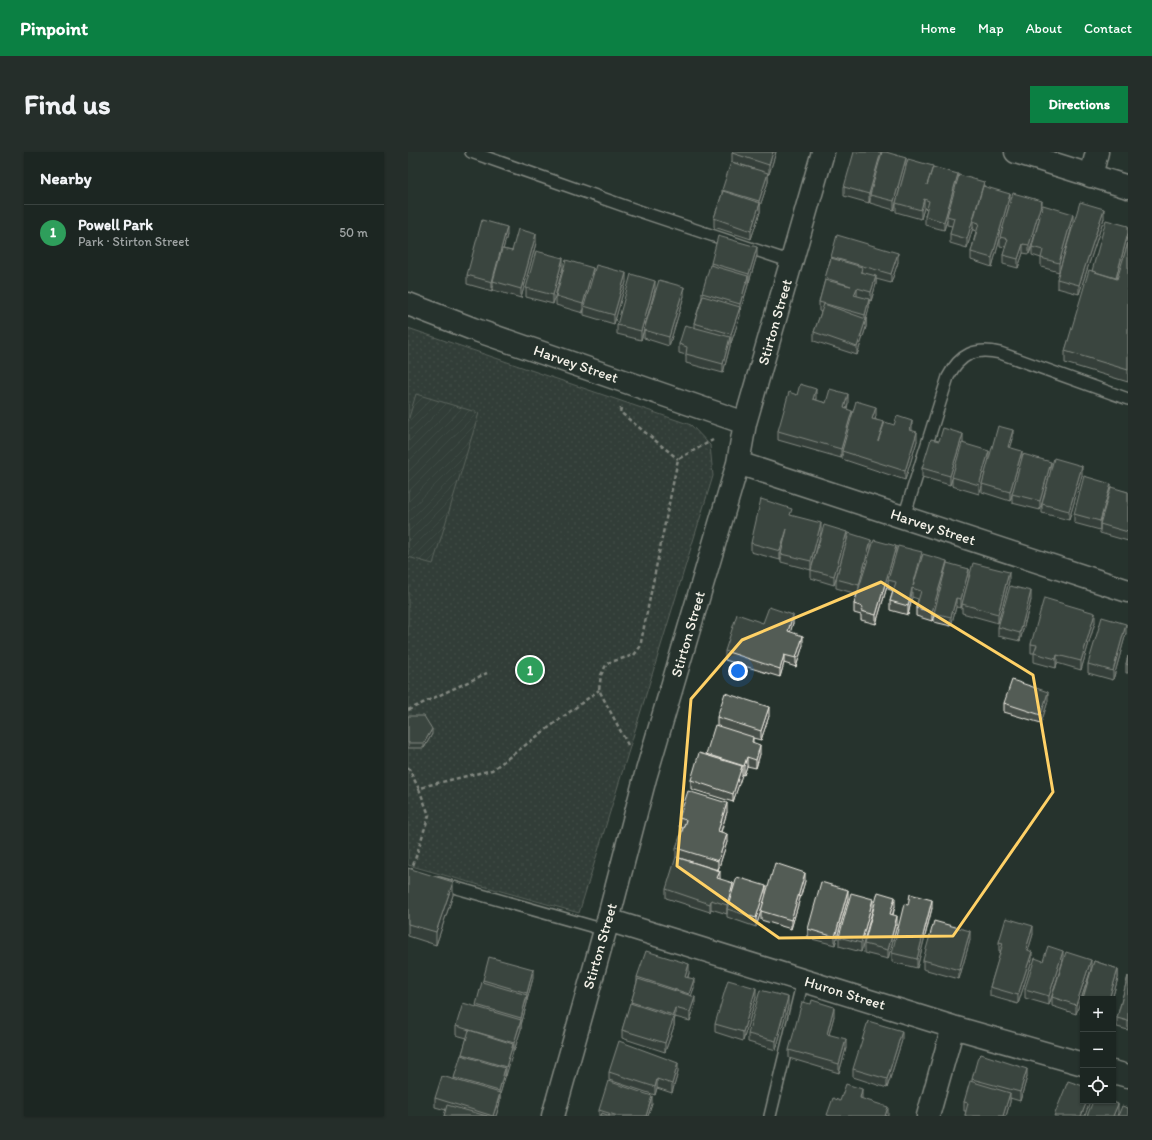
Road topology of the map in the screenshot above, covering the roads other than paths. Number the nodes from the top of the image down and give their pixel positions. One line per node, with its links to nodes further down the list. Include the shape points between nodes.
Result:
1 (471, 152): 7 (lane)
2 (823, 152): 7 (street, Stirton Street)
3 (1016, 152): 5 (street)
4 (1096, 152): 5 (street)
5 (1091, 176): 6 (street)
6 (1128, 188)
7 (792, 262): 10 (street, Stirton Street)
8 (408, 304): 10 (street, Harvey Street)
9 (1128, 399): 12 (lane, via 1000,353 988,350 975,351 963,357 954,365 948,377)
10 (746, 423): 11 (street, Stirton Street)
11 (738, 463): 12 (street, Harvey Street); 15 (street, Stirton Street, via 645,778)
12 (904, 517): 13 (street, Harvey Street)
13 (1128, 591)
14 (410, 875): 15 (lane)
15 (606, 925): 16 (street, Huron Street); 21 (street, Stirton Street)
16 (803, 980): 17 (street, Huron Street); 22 (lane)
17 (953, 1027): 18 (street, Huron Street); 23 (street)
18 (1080, 1063)
19 (1116, 1073): 20 (street)
20 (1128, 1076)
21 (553, 1116)
22 (770, 1116)
23 (928, 1116)

